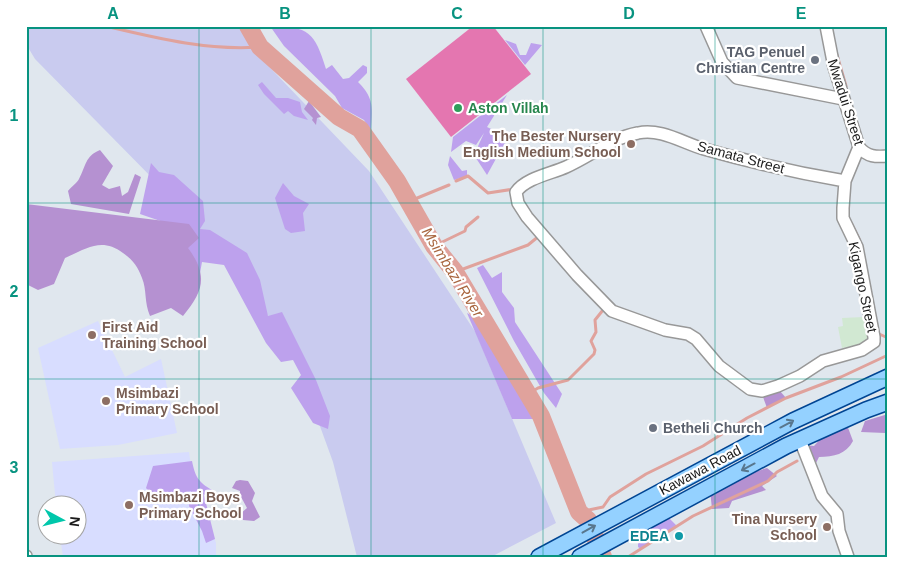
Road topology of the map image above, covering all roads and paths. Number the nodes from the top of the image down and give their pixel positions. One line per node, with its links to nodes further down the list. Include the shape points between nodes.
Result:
1 (706, 26): 3 (street, via 722,62 737,78)
2 (826, 26): 3 (street, Mwadui Street)
3 (843, 99): 4 (street, Mwadui Street)
4 (859, 147): 5 (street, Mwadui Street, via 871,156); 6 (street, Kigango Street)
5 (888, 156)
6 (845, 181): 7 (street, Samata Street, via 727,155 678,138 638,133 615,140 569,166 531,180 516,189); 7 (street, Kigango Street, via 843,218 857,247 874,342 862,350 823,361 795,378 762,391 750,389 718,366 688,334 665,330 612,311 527,217)
7 (517, 196)
8 (888, 377): 11 (main road, Kawawa Road, one-way to 8, via 794,421)
9 (888, 402): 10 (main road, Kawawa Road)
10 (800, 440): 12 (main road, Kawawa Road, one-way to 12); 13 (street, via 822,496 836,514)
11 (539, 557)
12 (580, 557)
13 (848, 557)

